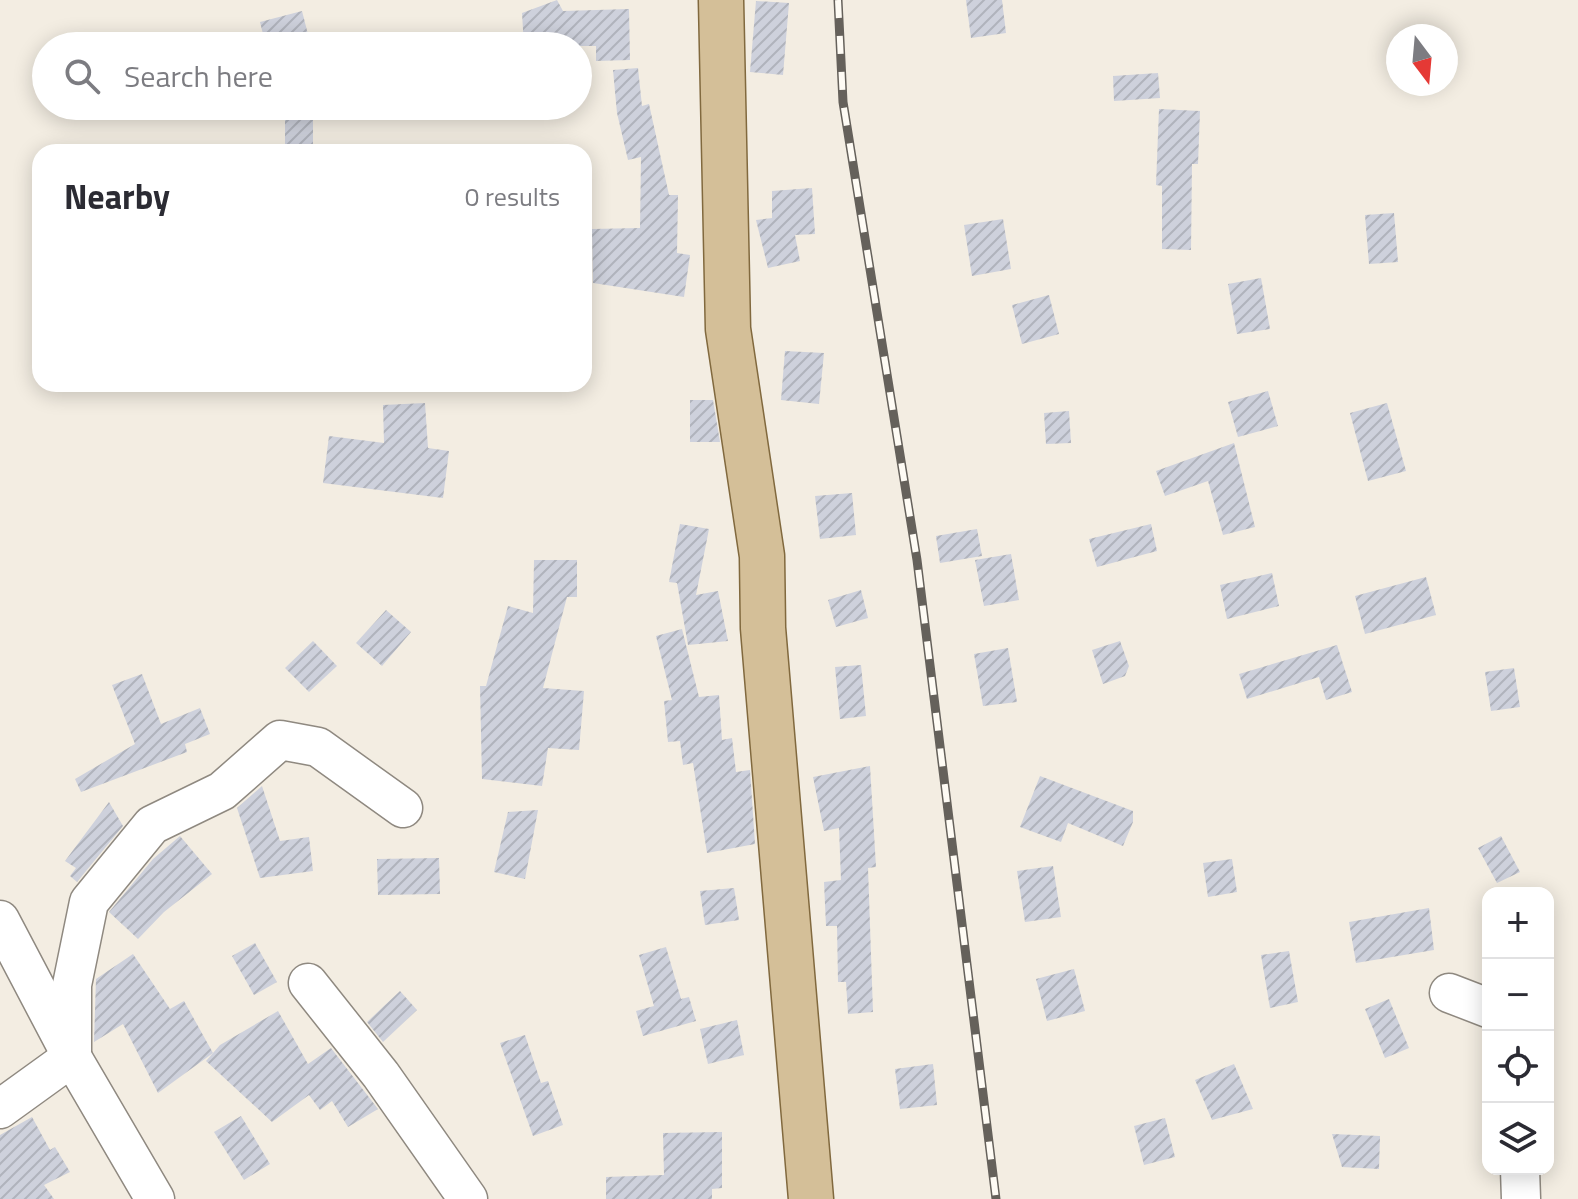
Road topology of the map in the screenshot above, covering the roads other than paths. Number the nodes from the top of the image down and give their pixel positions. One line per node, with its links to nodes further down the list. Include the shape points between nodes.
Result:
1 (721, 0): 12 (main road, via 728,329 762,556 763,628)
2 (403, 808): 7 (street, via 318,747 280,740 222,791 152,825 89,902 72,985)
3 (0, 920): 7 (street)
4 (308, 983): 11 (street)
5 (1449, 993): 6 (street)
6 (1482, 1006)
7 (72, 1057): 8 (street); 10 (street)
8 (0, 1109)
9 (1520, 1175): 13 (street)
10 (155, 1199)
11 (468, 1199)
12 (811, 1199)
13 (1521, 1199)

